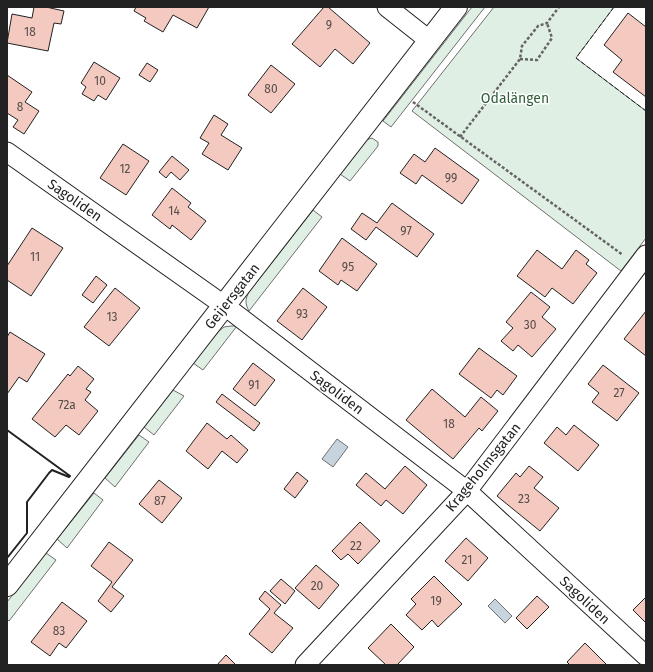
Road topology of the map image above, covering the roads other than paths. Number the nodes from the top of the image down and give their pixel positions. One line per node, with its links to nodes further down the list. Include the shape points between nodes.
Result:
1 (386, 7): 3 (street)
2 (456, 7): 3 (street, Geijersgatan)
3 (430, 41): 6 (street, Geijersgatan)
4 (7, 152): 6 (street, Sagoliden)
5 (642, 260): 7 (street, Krageholmsgatan)
6 (225, 306): 7 (street, Sagoliden); 8 (street, Geijersgatan)
7 (467, 491): 9 (street, Sagoliden); 10 (street, Krageholmsgatan)
8 (7, 584)
9 (646, 656)
10 (305, 665)

